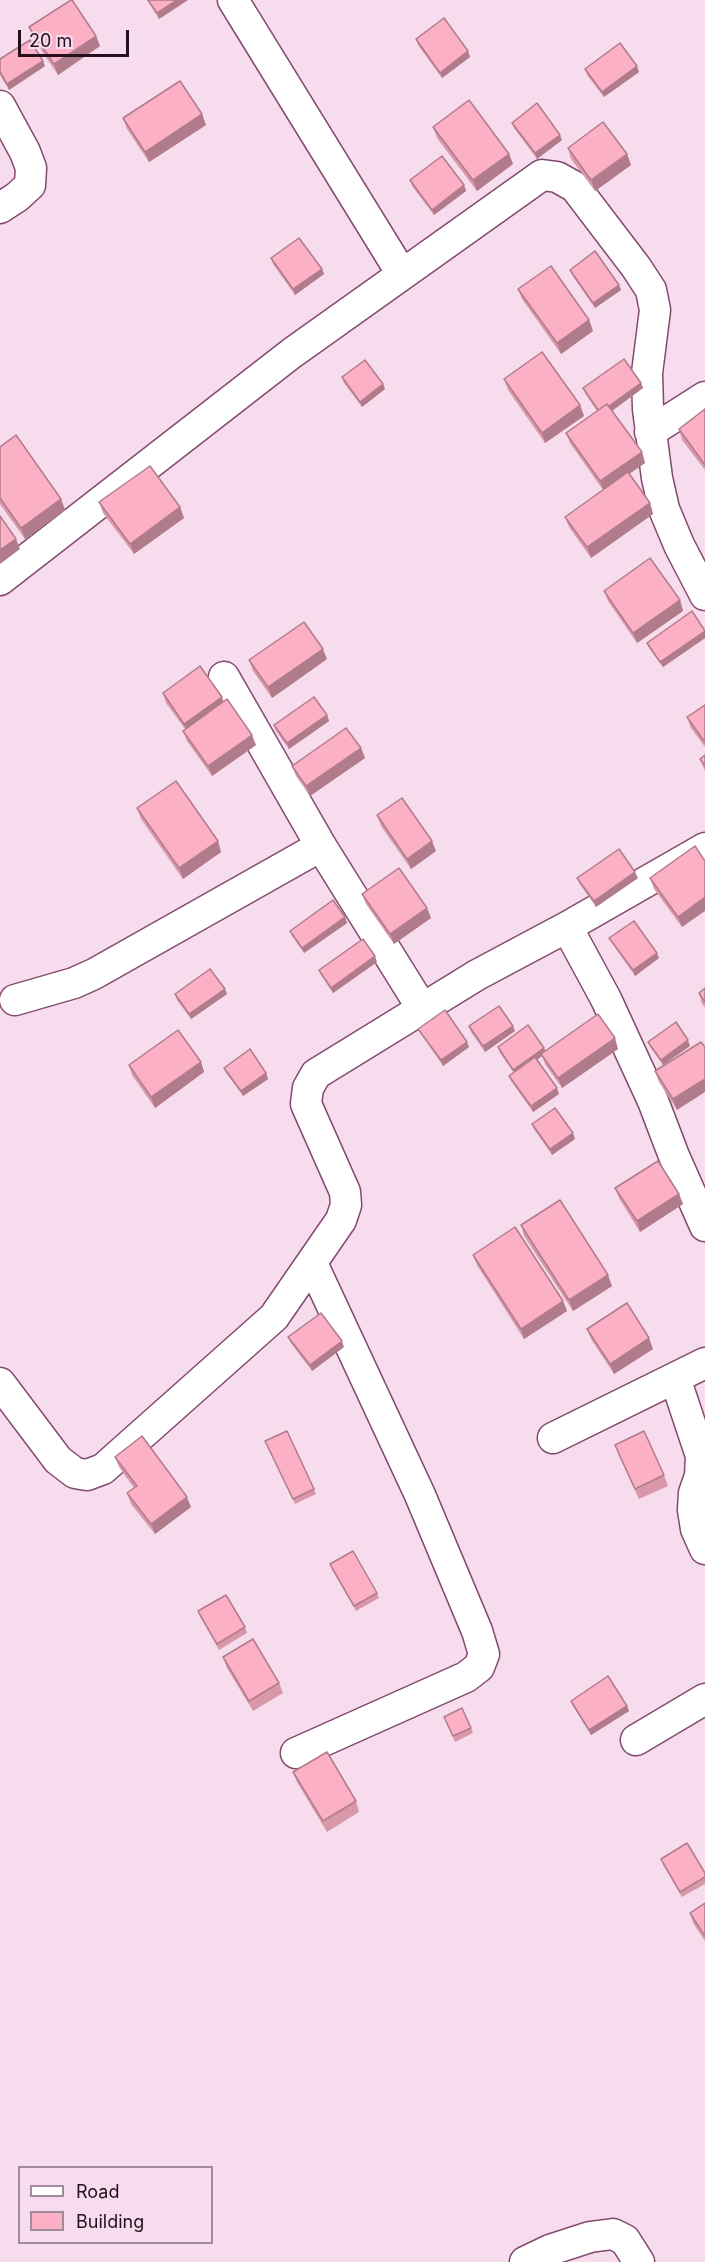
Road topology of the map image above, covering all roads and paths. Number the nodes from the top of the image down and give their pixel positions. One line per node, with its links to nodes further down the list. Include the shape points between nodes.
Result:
1 (233, 0): 4 (street)
2 (0, 106): 3 (street, via 31,168 30,185)
3 (0, 208)
4 (402, 274): 6 (street, via 542,175 557,177 575,187 651,290 655,310 647,373); 7 (street, via 292,353)
5 (705, 397): 6 (street)
6 (650, 432): 8 (street, via 664,509)
7 (0, 580)
8 (705, 595)
9 (224, 678): 10 (street)
10 (321, 846): 13 (street, via 94,974); 14 (street)
11 (705, 848): 12 (street)
12 (567, 927): 14 (street); 15 (street, via 606,999)
13 (15, 1000)
14 (422, 1008): 16 (street, via 316,1074 308,1088 306,1104 345,1192 346,1205 341,1220)
15 (705, 1226)
16 (312, 1263): 19 (street, via 274,1317 103,1469 87,1475 75,1473 58,1460); 24 (street, via 420,1495 484,1654 479,1667 466,1677)
17 (705, 1363): 18 (street)
18 (675, 1378): 20 (street); 21 (street, via 701,1456 693,1510)
19 (1, 1387)
20 (553, 1438)
21 (705, 1549)
22 (705, 1699): 23 (street)
23 (636, 1740)
24 (296, 1753)
25 (525, 2262): 26 (street, via 590,2237 613,2234 626,2240)
26 (639, 2262)

